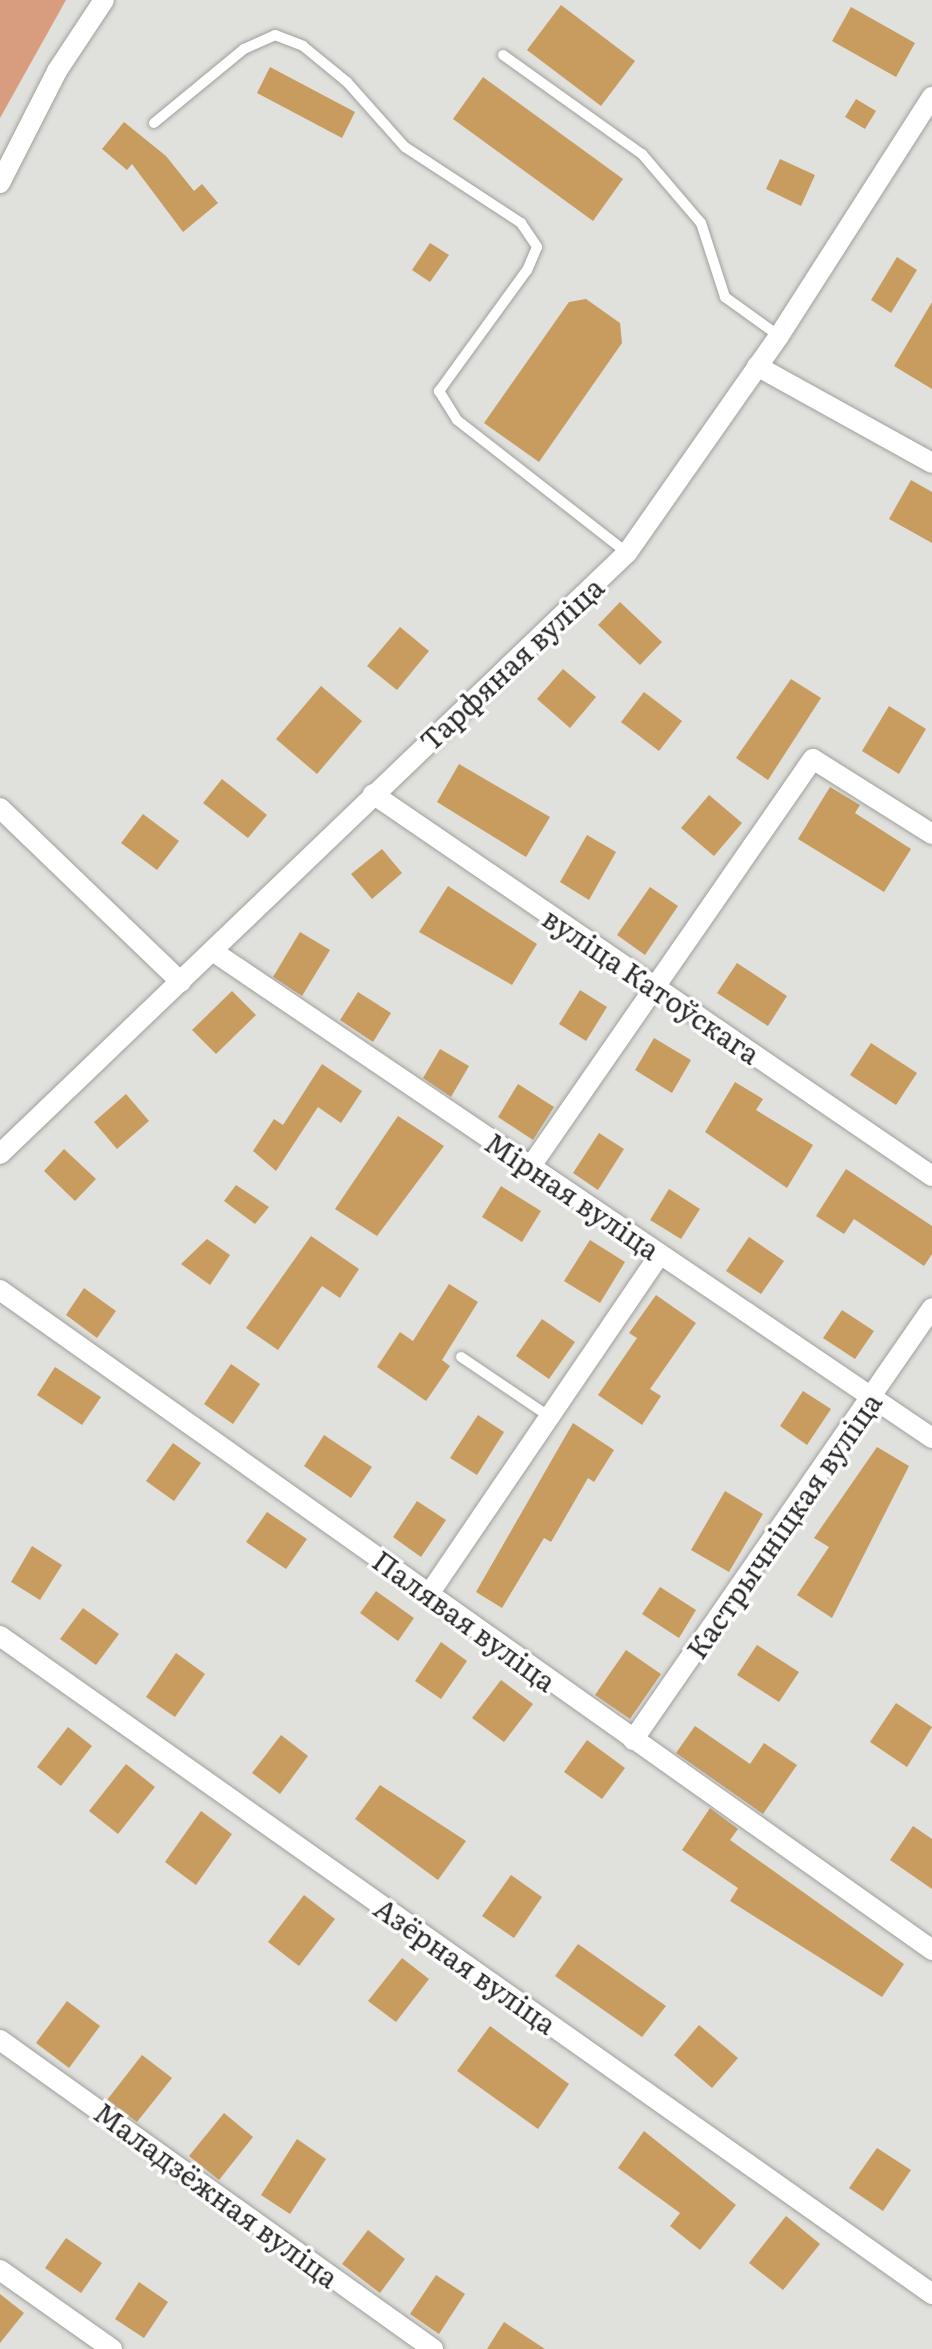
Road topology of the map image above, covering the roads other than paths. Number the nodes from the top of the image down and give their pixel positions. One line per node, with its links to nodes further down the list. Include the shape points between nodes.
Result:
1 (104, 0): 5 (street, via 57,71)
2 (503, 55): 6 (lane, via 642,154 701,223 725,297)
3 (932, 97): 6 (street, Тарфяная вуліца)
4 (154, 123): 9 (lane, via 244,49 275,35 303,46 347,82 405,147 521,223 537,247 527,270 439,391 457,420)
5 (0, 183)
6 (779, 336): 7 (street, Тарфяная вуліца)
7 (757, 366): 8 (street); 9 (street, Тарфяная вуліца)
8 (932, 463)
9 (627, 553): 10 (street, Тарфяная вуліца)
10 (373, 794): 13 (street, Тарфяная вуліца); 15 (street, вуліца Катоўскага)
11 (0, 808): 14 (street)
12 (932, 834): 15 (street, via 813,759)
13 (214, 952): 14 (street, Тарфяная вуліца); 17 (street, Мірная вуліца)
14 (181, 982): 16 (street, Тарфяная вуліца)
15 (655, 987): 17 (street); 18 (street, вуліца Катоўскага)
16 (0, 1154)
17 (531, 1166): 19 (street, Мірная вуліца)
18 (932, 1176)
19 (660, 1254): 23 (street, Мірная вуліца); 24 (street)
20 (0, 1290): 26 (street, Палявая вуліца)
21 (932, 1308): 23 (street, Кастрычніцкая вуліца)
22 (461, 1357): 24 (lane)
23 (873, 1397): 25 (street, Мірная вуліца); 28 (street, Кастрычніцкая вуліца)
24 (550, 1417): 26 (street)
25 (932, 1438)
26 (429, 1594): 28 (street, Палявая вуліца)
27 (0, 1636): 32 (street, Азёрная вуліца)
28 (633, 1740): 29 (street, Палявая вуліца)
29 (932, 1950)
30 (0, 2040): 34 (street, Маладзёжная вуліца)
31 (0, 2270): 33 (street)
32 (932, 2294)
33 (112, 2349)
34 (433, 2349)

